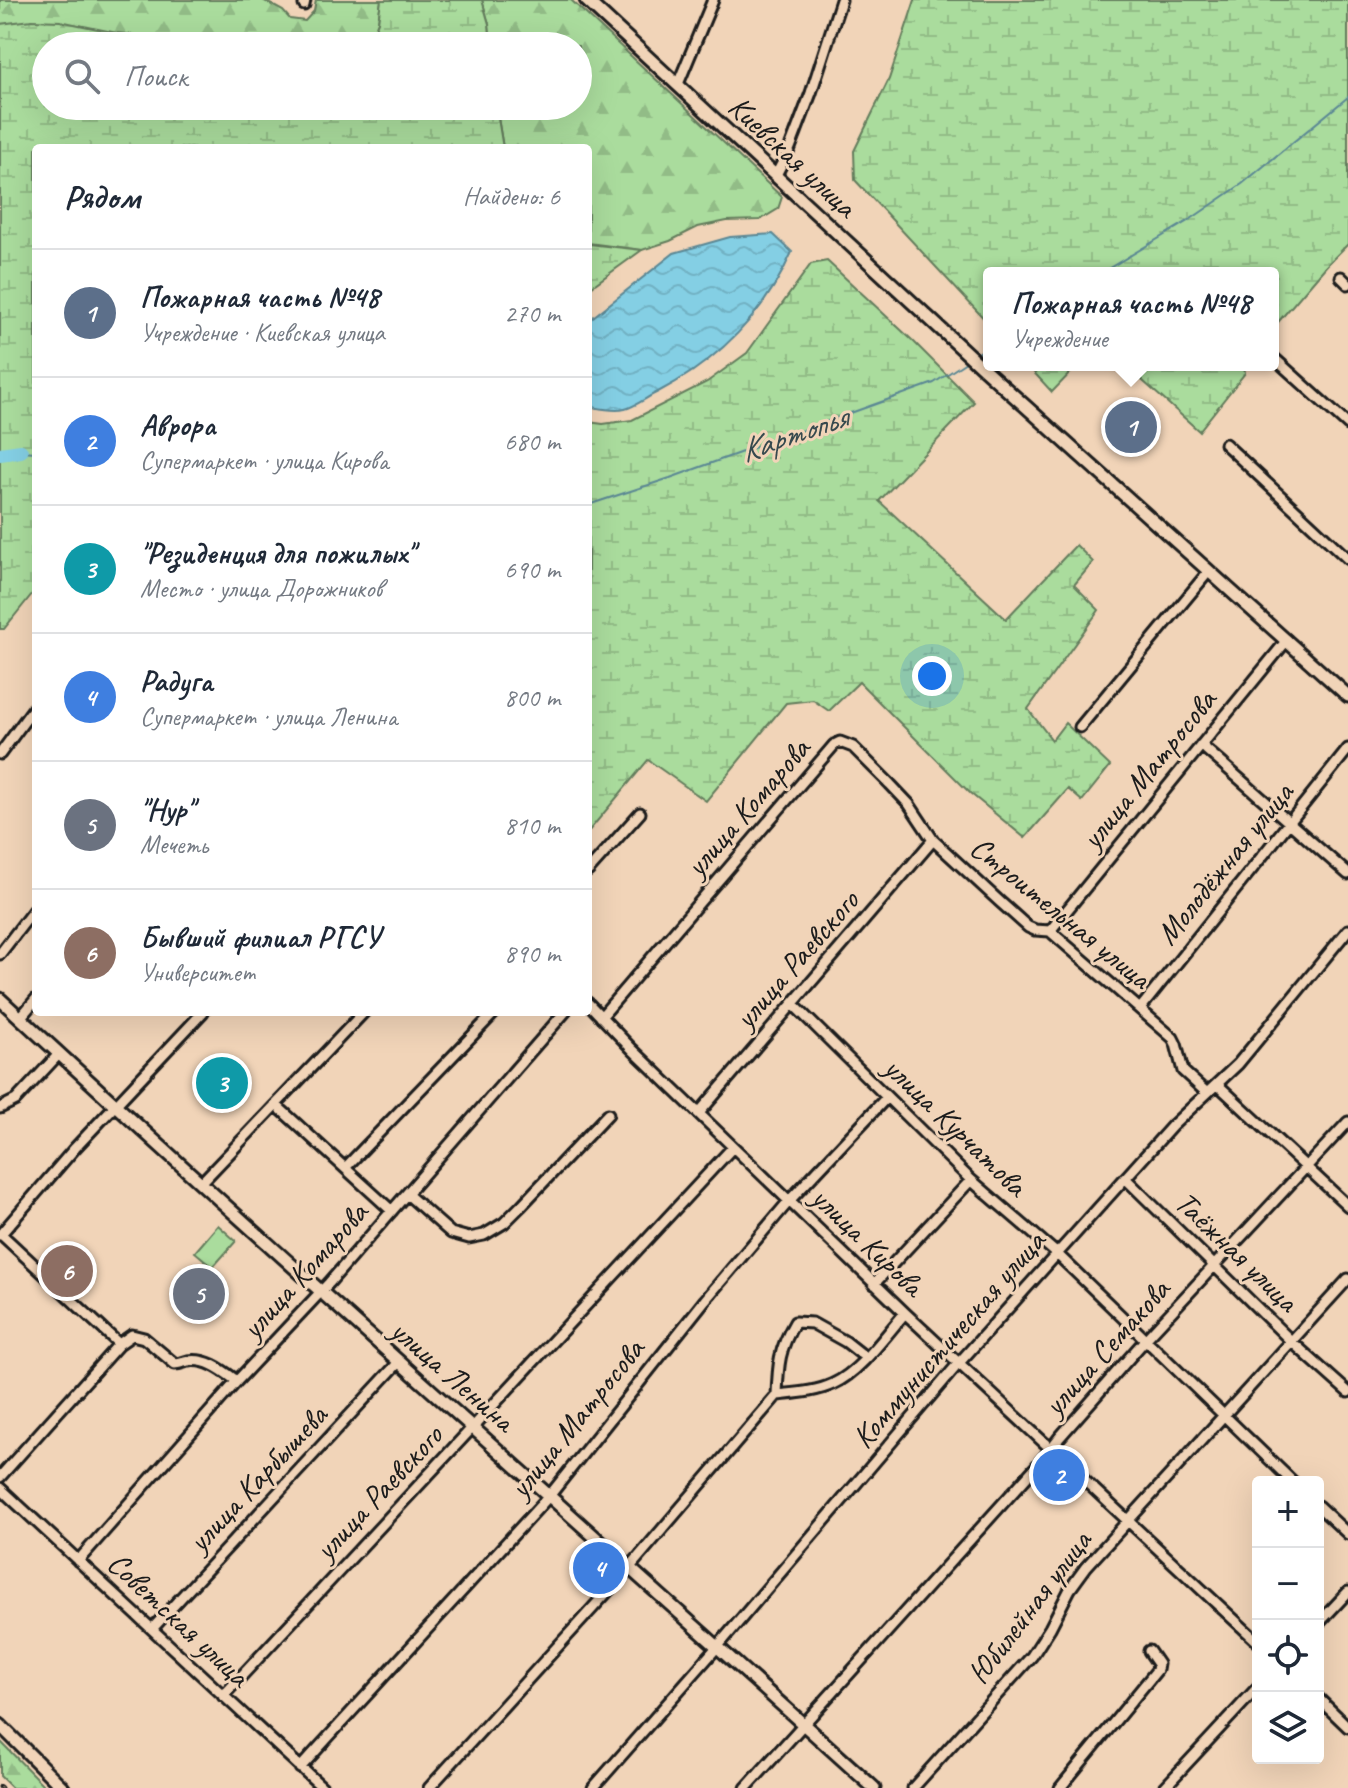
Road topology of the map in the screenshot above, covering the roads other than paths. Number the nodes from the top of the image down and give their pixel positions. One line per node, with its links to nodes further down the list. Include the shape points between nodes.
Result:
1 (586, 0): 4 (main road, Киевская улица)
2 (713, 0): 4 (street)
3 (841, 0): 5 (street, via 811,93)
4 (678, 84): 5 (main road, Киевская улица)
5 (776, 175): 7 (main road, Киевская улица)
6 (1279, 362): 9 (street)
7 (983, 368)
8 (986, 371): 12 (main road, Киевская улица)
9 (1348, 425)
10 (1225, 444): 11 (street)
11 (1348, 559)
12 (1209, 571): 13 (main road); 16 (street)
13 (1287, 640): 14 (main road); 18 (street, улица Матросова)
14 (1348, 696)
15 (32, 710): 20 (street)
16 (1080, 727)
17 (840, 742): 23 (street, Строительная улица, via 853,747 909,804); 39 (street, улица Комарова)
18 (1201, 745): 22 (street); 28 (street, улица Матросова)
19 (1348, 749): 22 (street, Молодёжная улица)
20 (0, 754)
21 (640, 813): 24 (street)
22 (1290, 822): 25 (street); 34 (street, Молодёжная улица)
23 (933, 840): 28 (street, Строительная улица, via 1028,927); 32 (street, улица Раевского)
24 (592, 867)
25 (1348, 874)
26 (32, 912): 29 (street)
27 (1348, 930): 42 (street, Коммунистическая улица)
28 (1050, 931): 34 (street, Строительная улица)
29 (0, 954)
30 (0, 999): 40 (main road, улица Ленина)
31 (32, 1004): 40 (street)
32 (793, 1004): 44 (street, улица Курчатова); 48 (street, улица Раевского)
33 (592, 1007): 39 (street, улица Кирова)
34 (1140, 1009): 43 (street, Строительная улица, via 1175,1041 1183,1071)
35 (199, 1016): 45 (street)
36 (360, 1016): 46 (street)
37 (491, 1016): 52 (street)
38 (562, 1016): 57 (street, улица Комарова)
39 (601, 1017): 48 (street, улица Кирова)
40 (20, 1018): 41 (main road, улица Ленина)
41 (59, 1054): 45 (main road, улица Ленина); 47 (street, via 16,1100)
42 (1218, 1085): 43 (street, Коммунистическая улица); 53 (street)
43 (1207, 1093): 54 (street, Коммунистическая улица)
44 (887, 1097): 55 (street, улица Курчатова); 58 (street, улица Матросова)
45 (115, 1105): 56 (main road, улица Ленина); 61 (street)
46 (276, 1105): 52 (street); 56 (street)
47 (0, 1108)
48 (699, 1113): 51 (street, улица Кирова)
49 (608, 1114): 57 (street, via 504,1223 484,1235 451,1233)
50 (1348, 1122): 53 (street, улица Семакова)
51 (733, 1147): 58 (street, улица Кирова); 78 (street, улица Раевского)
52 (345, 1168): 60 (street)
53 (1306, 1168): 59 (street); 63 (street, улица Семакова)
54 (1125, 1178): 62 (street, Коммунистическая улица); 63 (street, Таёжная улица)
55 (971, 1180): 62 (street, улица Курчатова); 65 (street)
56 (201, 1183): 66 (main road, улица Ленина)
57 (407, 1194): 60 (street, улица Комарова)
58 (789, 1201): 65 (street, улица Кирова); 83 (street, улица Матросова)
59 (1348, 1206)
60 (392, 1211): 66 (street, улица Комарова)
61 (1, 1234): 70 (street)
62 (1056, 1253): 68 (street, улица Курчатова); 73 (street, Коммунистическая улица)
63 (1215, 1265): 68 (street, улица Семакова); 69 (street, Таёжная улица)
64 (1348, 1279): 69 (street, Юбилейная улица)
65 (874, 1284): 67 (street, улица Кирова)
66 (320, 1292): 72 (main road, улица Ленина); 74 (street, улица Комарова)
67 (905, 1313): 71 (street); 73 (street, улица Кирова)
68 (1145, 1340): 77 (street, улица Курчатова); 79 (street, улица Семакова)
69 (1291, 1341): 75 (street, Таёжная улица); 77 (street, Юбилейная улица)
70 (119, 1344): 74 (street, via 132,1335 144,1338 171,1362 207,1362); 81 (street)
71 (865, 1357): 76 (street, via 833,1384); 76 (street, via 812,1323 795,1322 784,1340)
72 (399, 1362): 78 (main road, улица Ленина); 91 (street, улица Карбышева)
73 (958, 1364): 79 (street, улица Кирова); 93 (street, Коммунистическая улица)
74 (237, 1381): 87 (street, улица Комарова)
75 (1348, 1392)
76 (777, 1395): 88 (street)
77 (1223, 1416): 80 (street, улица Курчатова); 85 (street, Юбилейная улица)
78 (474, 1428): 83 (main road, улица Ленина); 96 (street, улица Раевского)
79 (1050, 1450): 85 (street, улица Кирова); 98 (street, улица Семакова)
80 (1287, 1476)
81 (0, 1477)
82 (0, 1488): 87 (street, Советская улица)
83 (550, 1495): 88 (main road, улица Ленина); 101 (street, улица Матросова)
84 (1324, 1512): 86 (street)
85 (1128, 1521): 92 (street, улица Кирова); 108 (street, Юбилейная улица, via 1074,1582 1027,1662)
86 (1348, 1534)
87 (78, 1561): 91 (street, Советская улица)
88 (630, 1567): 93 (main road, улица Ленина); 104 (street)
89 (1348, 1592): 90 (street)
90 (1322, 1620)
91 (152, 1629): 96 (street, Советская улица)
92 (1252, 1636)
93 (718, 1646): 98 (main road, улица Ленина); 105 (street, Коммунистическая улица)
94 (1149, 1651): 109 (street, via 1157,1670)
95 (1253, 1692): 110 (street)
96 (223, 1696): 101 (street, Советская улица)
97 (1324, 1704): 100 (street)
98 (804, 1724): 106 (street, улица Семакова); 107 (main road, улица Ленина)
99 (0, 1725): 102 (main road)
100 (1348, 1727)
101 (300, 1768): 103 (street, Советская улица)
102 (63, 1788)
103 (323, 1788)
104 (429, 1788)
105 (593, 1788)
106 (746, 1788)
107 (874, 1788)
108 (913, 1788)
109 (1060, 1788)
110 (1164, 1788)

